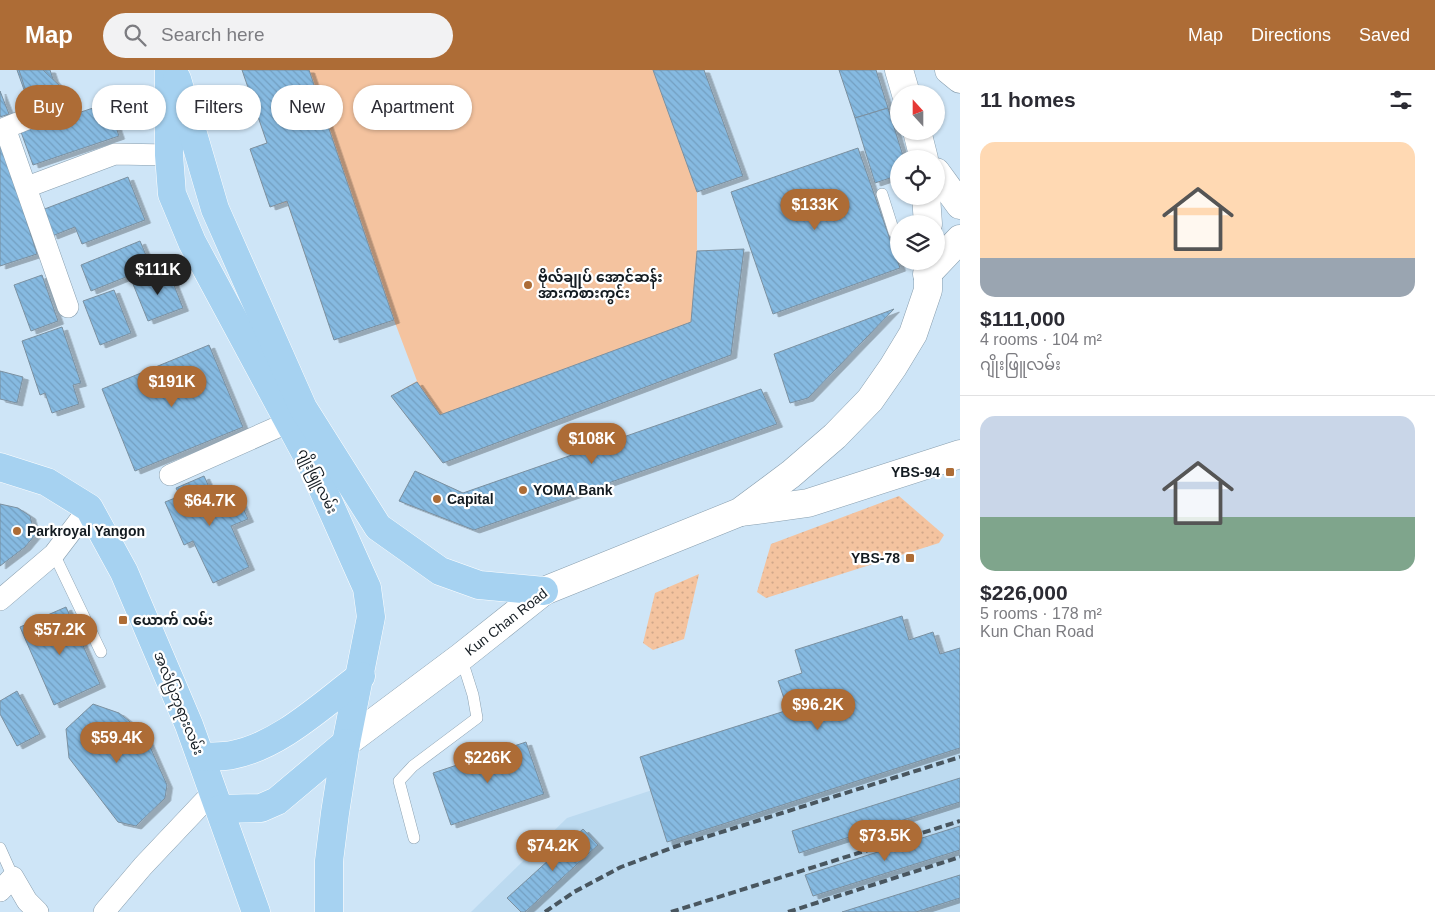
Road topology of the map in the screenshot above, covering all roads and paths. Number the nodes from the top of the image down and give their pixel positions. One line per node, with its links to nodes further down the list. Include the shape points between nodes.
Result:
1 (169, 70): 9 (main road, ဂျိုးဖြူလမ်း)
2 (174, 70): 26 (main road, via 215,209 303,408 378,527 440,571 479,585)
3 (899, 70): 6 (main road)
4 (949, 70): 5 (main road)
5 (960, 79)
6 (903, 85)
7 (15, 124): 8 (street)
8 (2, 129): 11 (street)
9 (169, 155): 11 (street, via 115,154); 19 (main road, ဂျိုးဖြူလမ်း, via 172,194 192,242)
10 (945, 183): 13 (main road)
11 (27, 187): 18 (street)
12 (882, 194): 14 (lane)
13 (960, 205)
14 (890, 219)
15 (960, 239): 16 (main road)
16 (945, 253)
17 (928, 270): 24 (main road, Kun Chan Road, via 928,290 913,334 870,400 821,449)
18 (68, 307)
19 (289, 422): 22 (street); 30 (main road, ဂျိုးဖြူလမ်း, via 312,465 367,588 371,617)
20 (960, 454): 24 (main road, Kun Chan Road, via 808,503)
21 (0, 467): 23 (main road, အလံပြဘုရားလမ်း, via 47,482)
22 (170, 475)
23 (89, 508): 25 (street); 32 (main road, အလံပြဘုရားလမ်း, via 124,572)
24 (740, 512): 26 (main road, Kun Chan Road)
25 (54, 554): 27 (street); 28 (lane)
26 (544, 591): 29 (main road, Kun Chan Road)
27 (0, 600)
28 (101, 652)
29 (461, 657): 31 (main road, Kun Chan Road); 34 (lane, via 477,718 413,766 399,781)
30 (361, 676): 31 (main road, ဂျိုးဖြူလမ်း); 32 (main road, via 282,734 256,748 232,755)
31 (346, 742): 33 (main road, via 277,801 261,808); 40 (main road, ဂျိုးဖြူလမ်း, via 329,861)
32 (201, 756): 33 (main road, အလံပြဘုရားလမ်း)
33 (217, 800): 38 (street, via 143,866); 39 (main road, အလံပြဘုရားလမ်း)
34 (414, 838)
35 (0, 848): 36 (lane)
36 (6, 884): 37 (street)
37 (38, 912)
38 (104, 912)
39 (256, 912)
40 (328, 912)

